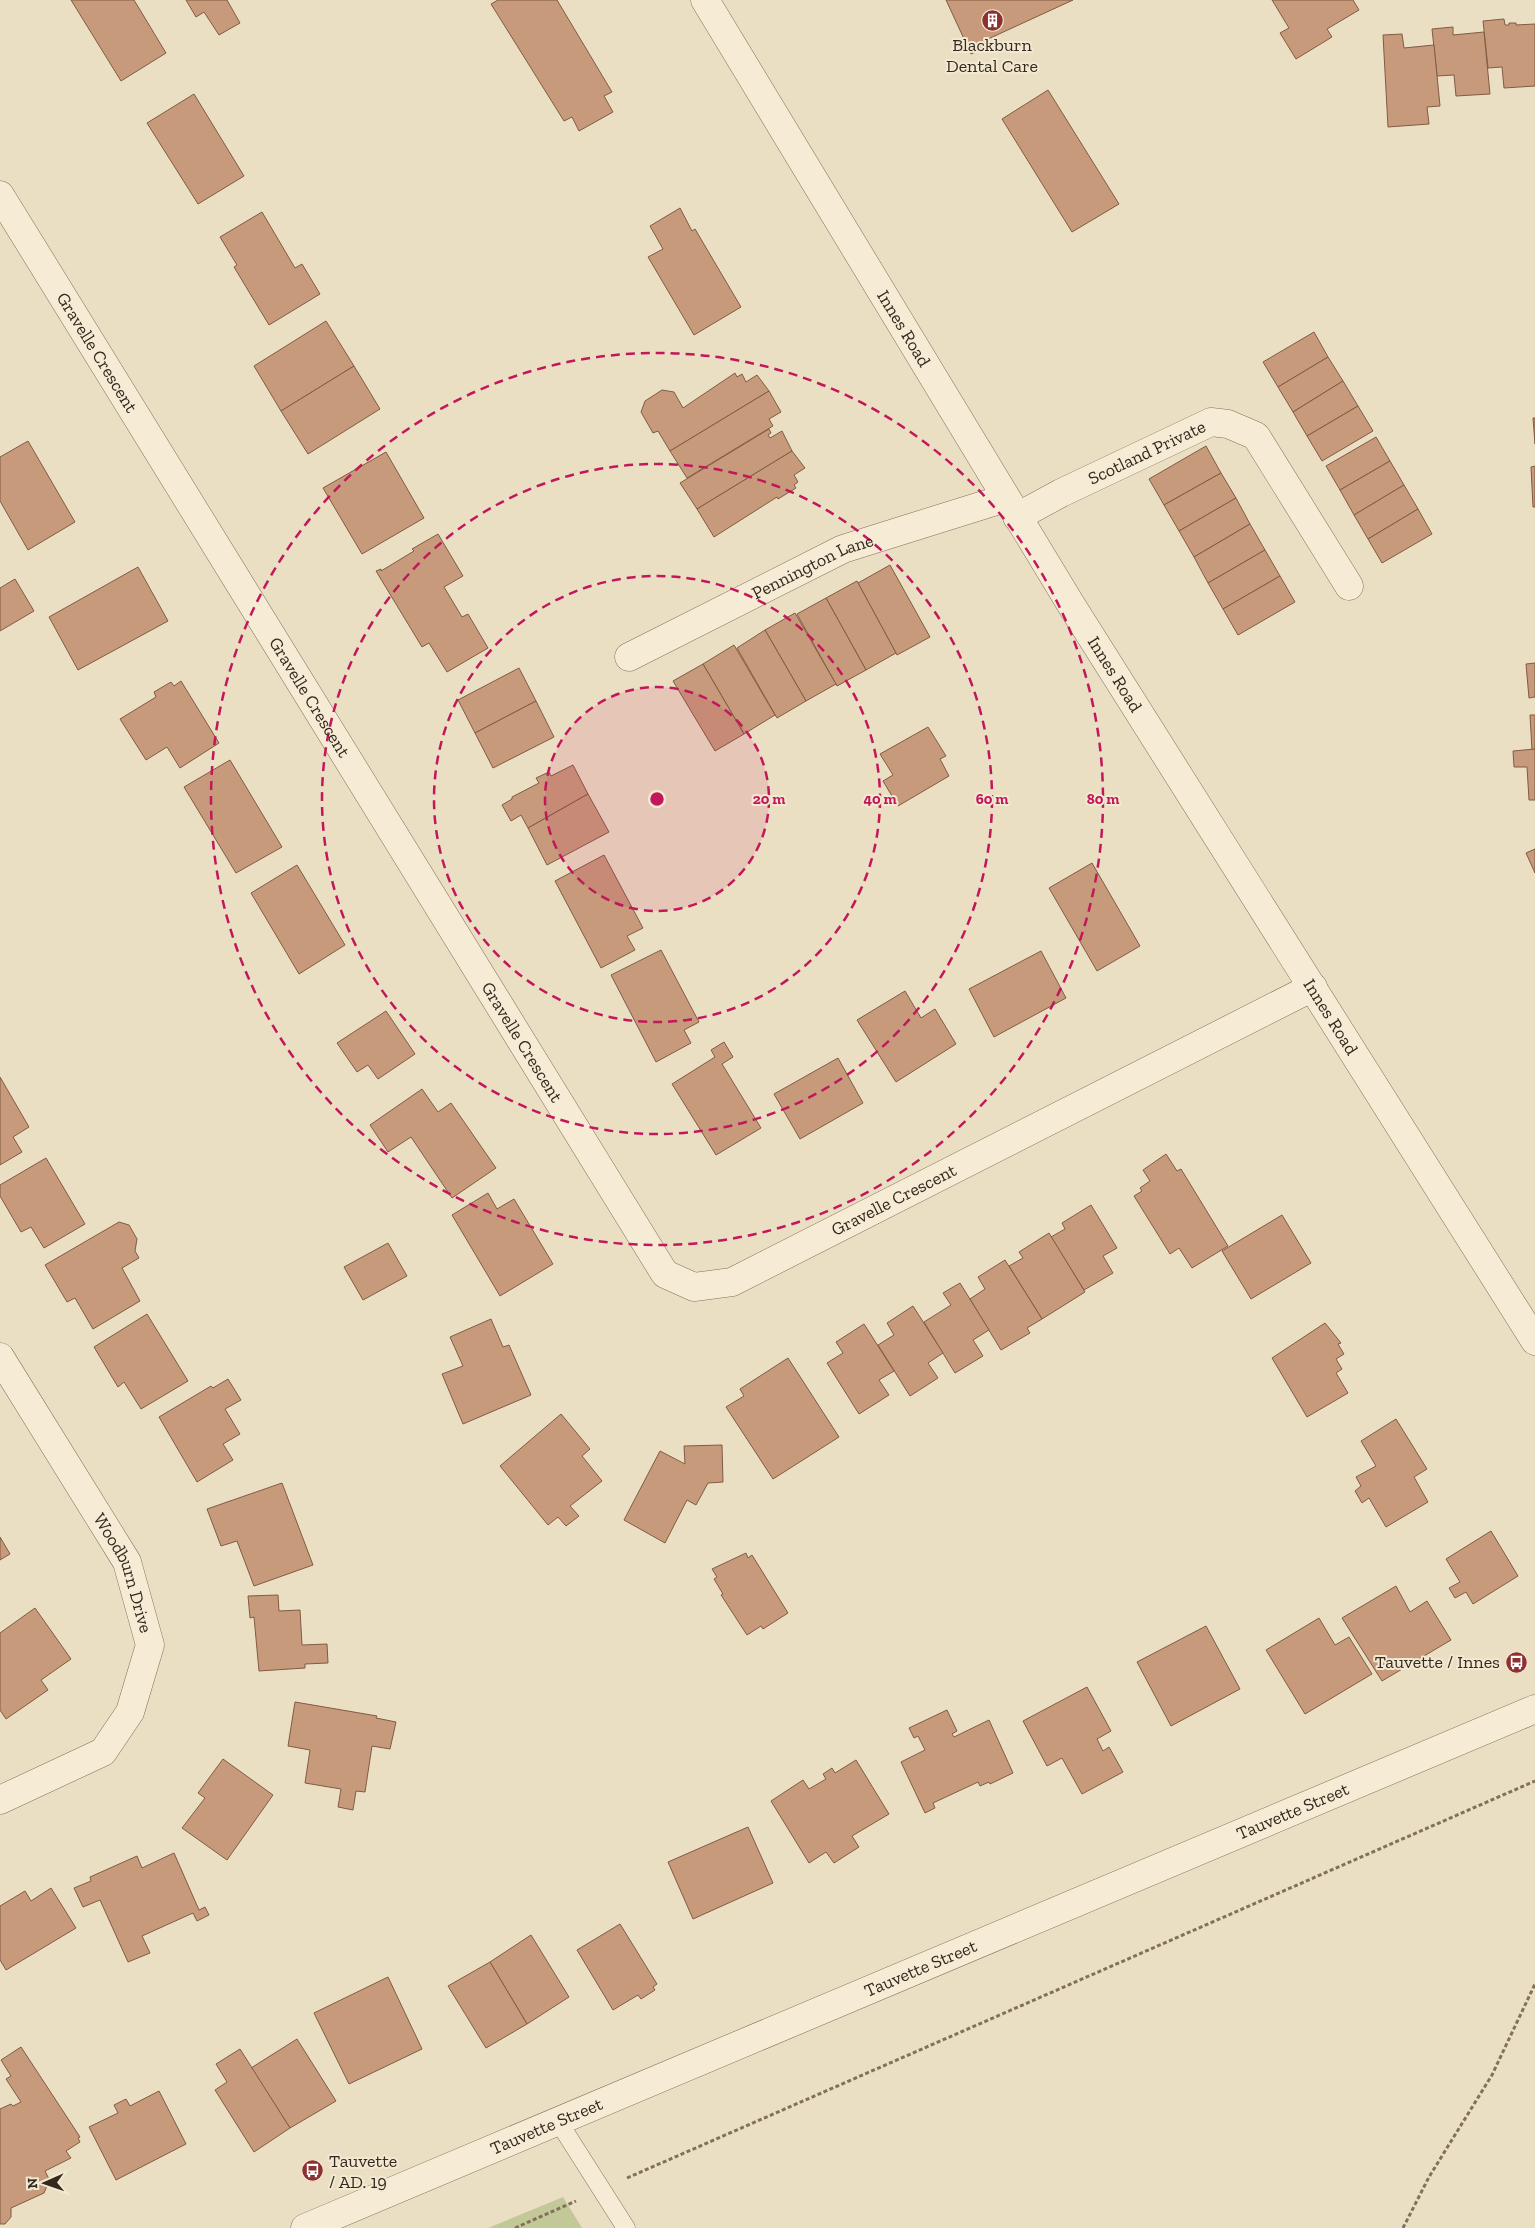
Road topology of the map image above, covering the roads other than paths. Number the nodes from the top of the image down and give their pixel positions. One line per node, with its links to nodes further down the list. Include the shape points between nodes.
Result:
1 (705, 0): 3 (street, Innes Road)
2 (0, 195): 6 (street, Gravelle Crescent, via 665,1274 694,1287 732,1282)
3 (1011, 507): 4 (street, Scotland Private, via 1060,493 1211,422 1228,424 1256,436); 5 (street, Pennington Lane, via 844,549); 6 (street, Innes Road)
4 (1348, 586)
5 (629, 657)
6 (1313, 988): 7 (street, Innes Road)
7 (1535, 1342)
8 (0, 1357): 10 (street, Woodburn Drive, via 127,1562 150,1645 130,1712 103,1752)
9 (1535, 1709): 11 (street, Tauvette Street)
10 (0, 1800)
11 (558, 2121): 12 (street, Tauvette Street); 13 (lane)
12 (305, 2228)
13 (626, 2228)

